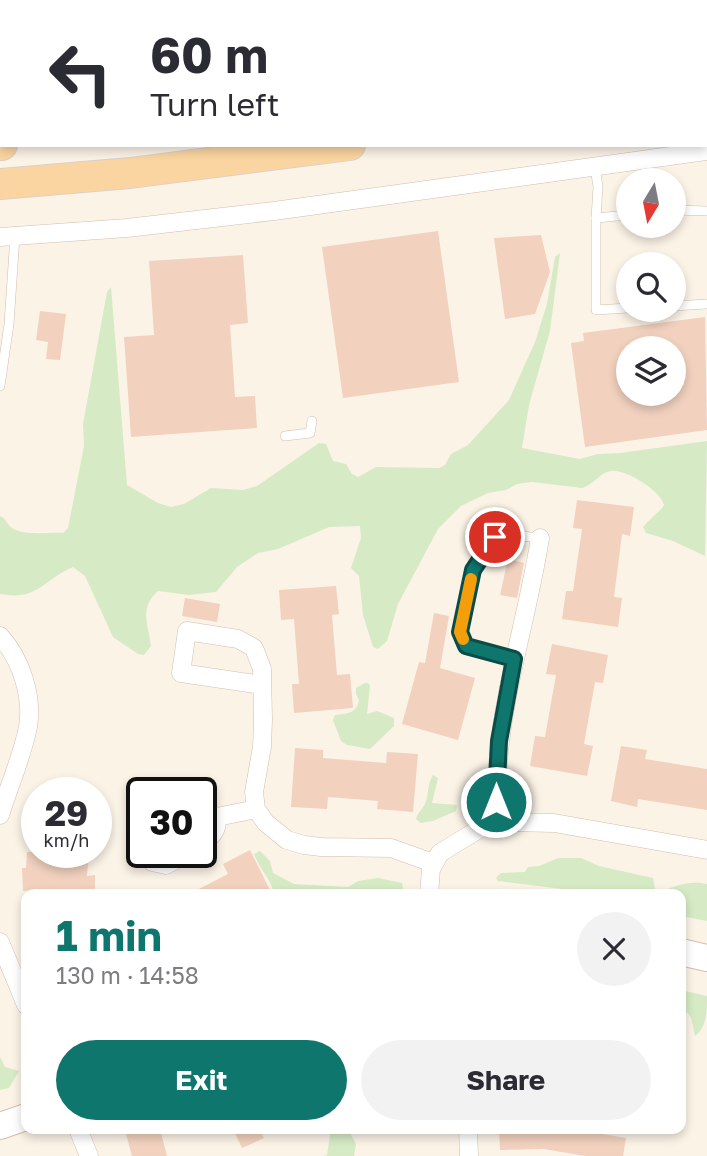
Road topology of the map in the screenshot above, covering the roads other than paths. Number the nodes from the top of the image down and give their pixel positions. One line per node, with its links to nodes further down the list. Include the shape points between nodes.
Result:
1 (335, 147): 4 (main road)
2 (707, 151): 3 (street)
3 (595, 167): 8 (lane); 9 (street, via 274,211)
4 (0, 184)
5 (686, 209): 6 (lane)
6 (707, 211)
7 (616, 216): 8 (lane)
8 (596, 218): 12 (lane, via 596,310)
9 (8, 237): 13 (lane, via 9,324)
10 (707, 304): 11 (lane)
11 (686, 305)
12 (616, 309)
13 (0, 386)
14 (312, 421): 15 (lane, via 310,433)
15 (285, 436)
16 (540, 538): 18 (street); 18 (lane, via 495,537 473,570 460,632 466,646)
17 (0, 636): 22 (street, via 22,671 28,725)
18 (514, 659): 23 (street, via 496,766)
19 (262, 685): 19 (street, via 254,648 238,639 187,631 181,673); 20 (street)
20 (256, 809): 21 (street); 25 (street, via 287,840 321,848 391,848)
21 (217, 812)
22 (0, 815)
23 (498, 824): 24 (street, via 554,823); 25 (street, via 461,839)
24 (707, 850)
25 (433, 863): 26 (street)
26 (430, 889)
27 (0, 942): 30 (street)
28 (686, 954): 29 (street)
29 (707, 958)
30 (21, 993)
31 (21, 1119): 32 (street)
32 (0, 1126)
33 (81, 1134): 35 (street)
34 (468, 1134): 36 (street)
35 (89, 1156)
36 (469, 1156)

